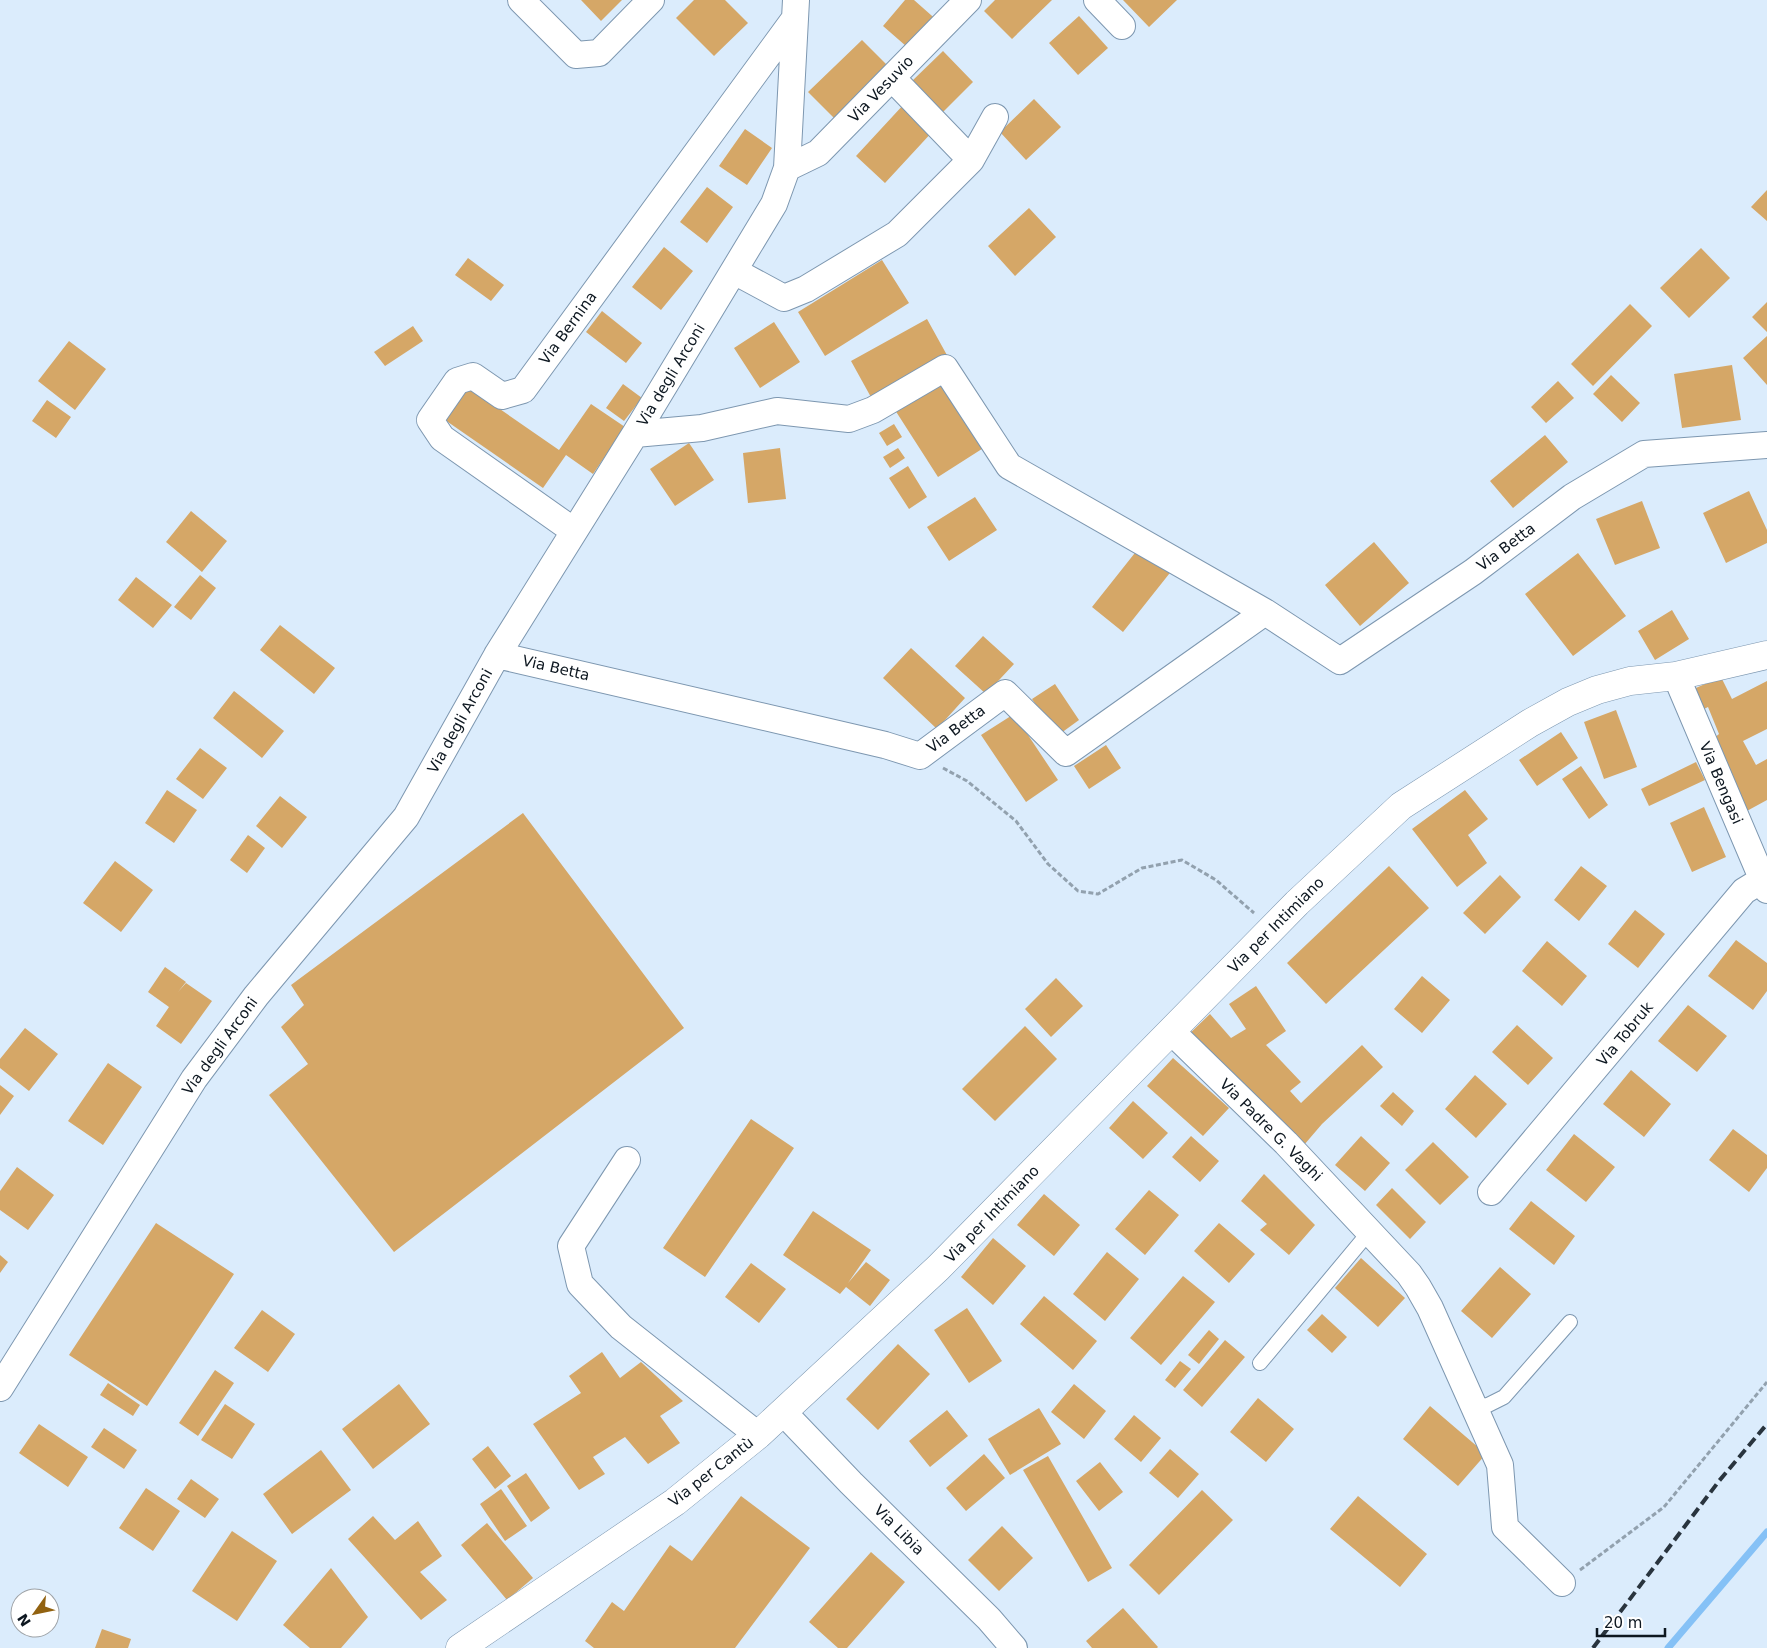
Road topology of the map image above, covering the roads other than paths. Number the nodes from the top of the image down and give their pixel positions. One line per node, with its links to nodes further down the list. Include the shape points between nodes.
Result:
1 (521, 0): 2 (street, via 576,55 599,53)
2 (650, 0)
3 (968, 0): 7 (street, Via Vesuvio)
4 (1097, 0): 6 (street)
5 (795, 10): 10 (street, Via degli Arconi); 14 (street, Via Bernina, via 523,390 502,396 473,376 457,381 430,420 442,438)
6 (1122, 26)
7 (892, 78): 9 (street); 10 (street, Via Vesuvio, via 818,153)
8 (995, 117): 9 (street)
9 (971, 160): 11 (street, via 897,234 806,289 784,298)
10 (787, 168): 11 (street, Via degli Arconi, via 774,204)
11 (734, 271): 12 (street, Via degli Arconi)
12 (635, 434): 14 (street, Via degli Arconi); 15 (street, Via Betta, via 702,428 777,411 849,420 873,410 945,368 1010,466)
13 (1767, 445): 15 (street, Via Betta, via 1644,454 1572,497 1473,572 1340,661)
14 (574, 531): 16 (street, Via degli Arconi)
15 (1265, 612): 16 (street, Via Betta, via 1066,753 1005,693 920,756 886,745)
16 (497, 655): 27 (street, Via degli Arconi, via 406,817 256,996 194,1079)
17 (1767, 655): 18 (street, Via per Intimiano)
18 (1676, 676): 19 (street, Via Bengasi); 20 (street, Via per Intimiano, via 1630,681 1568,702 1401,806 1272,928)
19 (1765, 885): 22 (street, Via Tobruk, via 1744,891)
20 (1171, 1031): 23 (street, Via Padre G. Vaghi, via 1286,1143); 24 (street, Via per Intimiano)
21 (627, 1160): 30 (street, via 571,1246 580,1284 621,1327)
22 (1491, 1192)
23 (1370, 1231): 26 (lane); 28 (street, Via Padre G. Vaghi, via 1418,1287)
24 (938, 1268): 29 (street, Via per Cantù)
25 (1570, 1322): 28 (lane, via 1504,1397 1488,1405)
26 (1260, 1363)
27 (0, 1388)
28 (1474, 1407): 31 (street, Via Padre G. Vaghi, via 1500,1465 1504,1527)
29 (783, 1412): 30 (street, Via per Cantù); 33 (street, Via Libia)
30 (758, 1435): 32 (street, Via per Cantù, via 675,1502)
31 (1562, 1583)
32 (460, 1648)
33 (1014, 1648)

